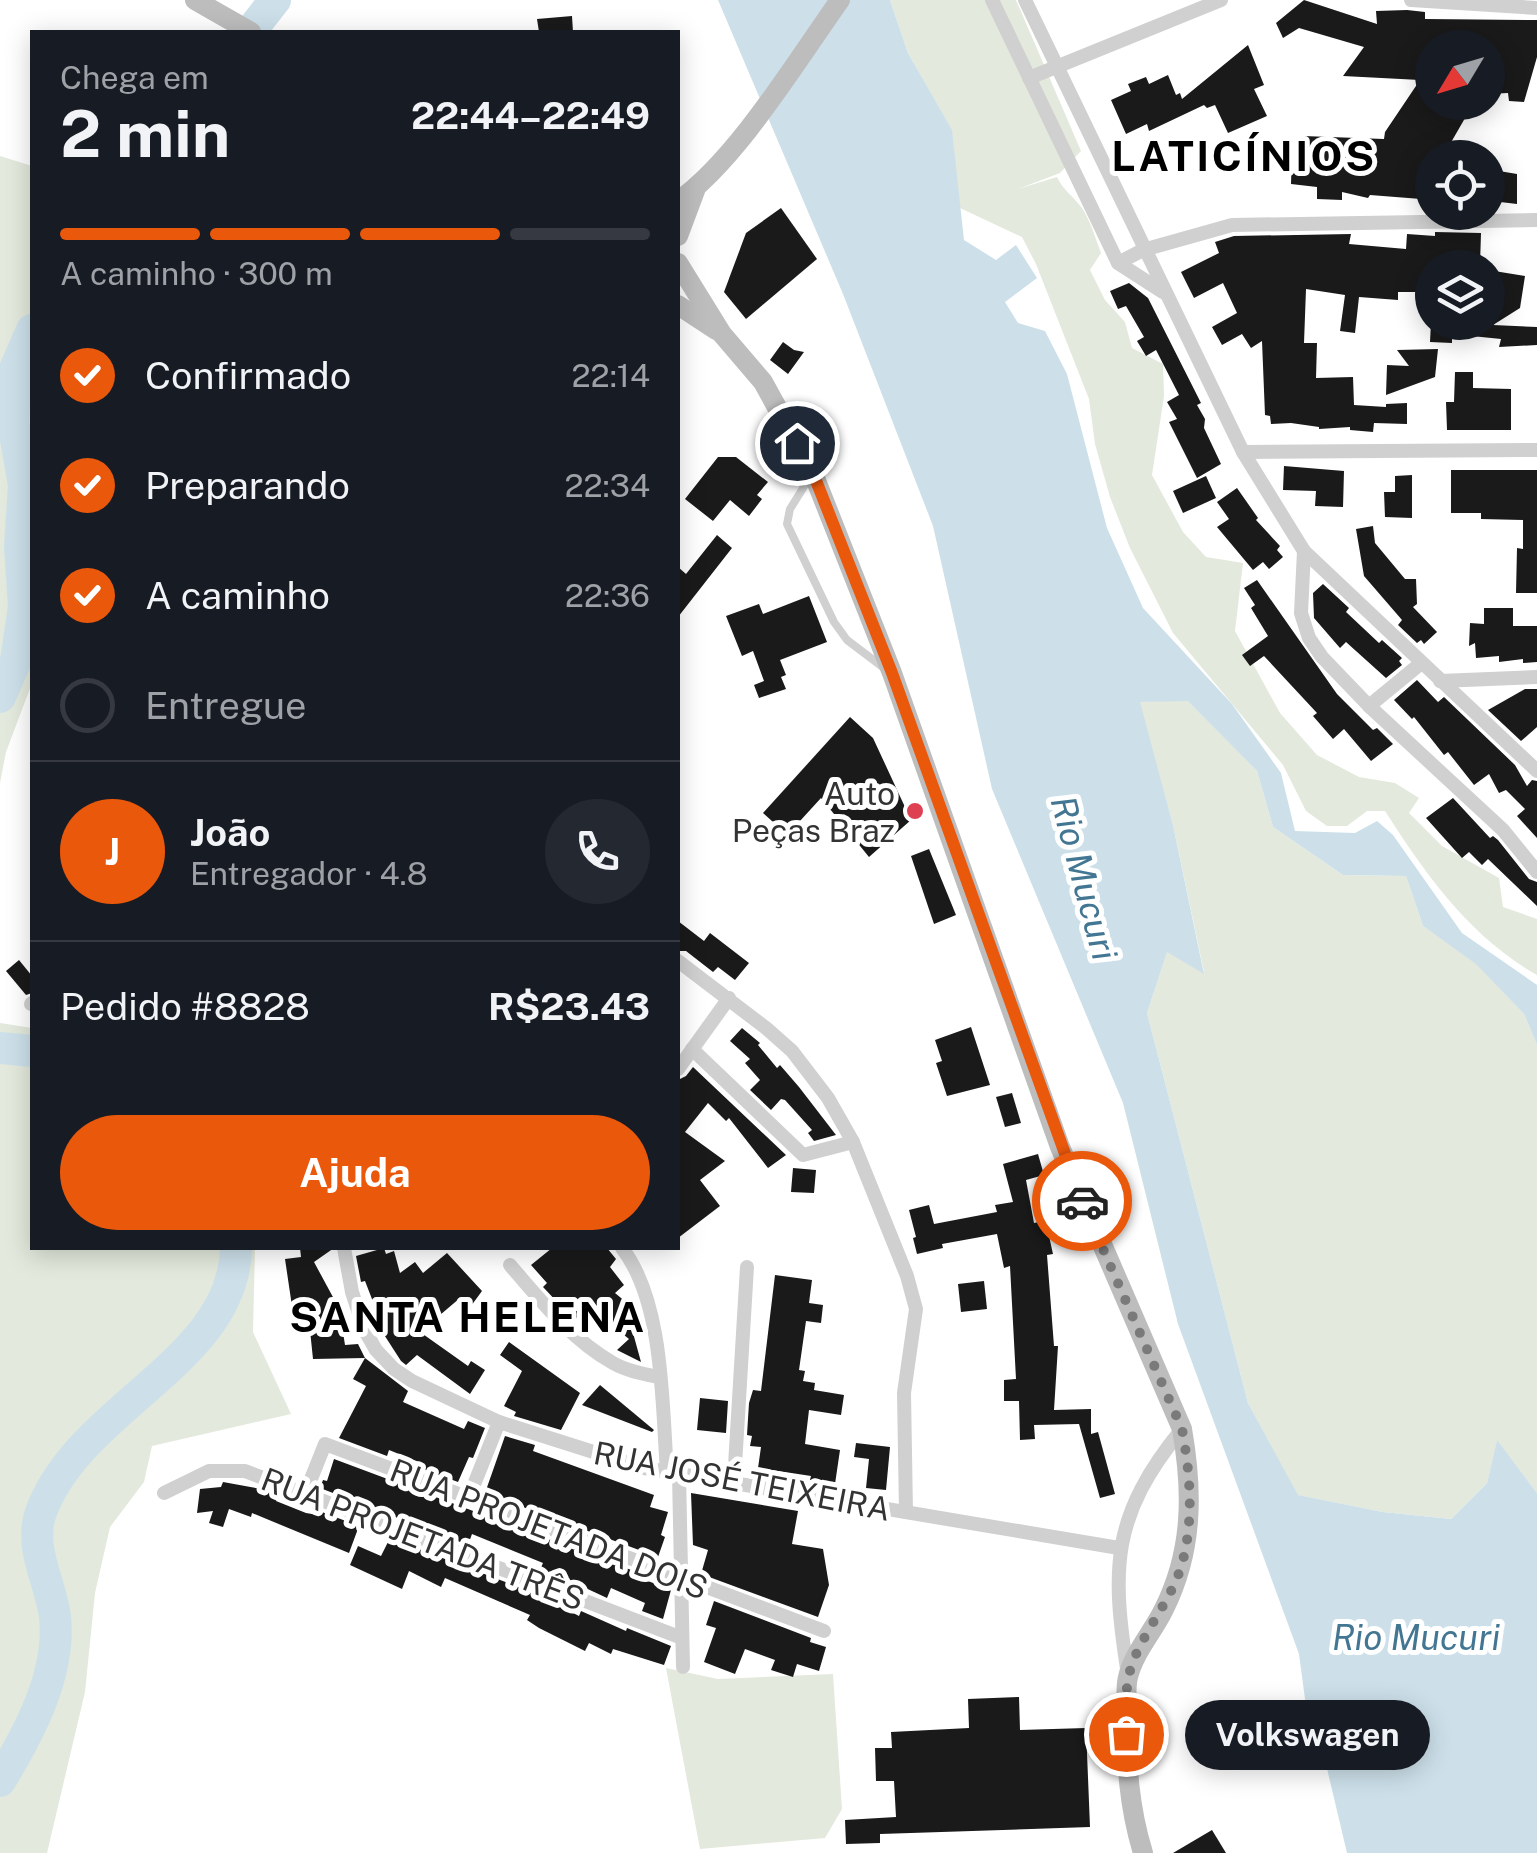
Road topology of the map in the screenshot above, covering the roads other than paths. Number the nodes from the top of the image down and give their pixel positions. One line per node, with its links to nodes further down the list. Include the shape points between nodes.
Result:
1 (195, 0): 8 (main road)
2 (840, 0): 11 (main road)
3 (992, 0): 10 (street)
4 (1025, 0): 9 (street)
5 (1221, 0): 9 (street)
6 (1412, 0): 7 (street)
7 (1537, 8)
8 (243, 28)
9 (1055, 67): 10 (street); 15 (street)
10 (1029, 78): 16 (street)
11 (696, 188): 12 (main road); 14 (main road)
12 (680, 200)
13 (1537, 220): 15 (street, via 1232,225)
14 (680, 231)
15 (1143, 250): 16 (street); 18 (street)
16 (1118, 263): 18 (street)
17 (680, 266): 20 (main road)
18 (1168, 295): 22 (street)
19 (680, 306): 20 (main road)
20 (722, 334): 23 (main road, via 763,382)
21 (1537, 450): 22 (street)
22 (1242, 452): 24 (street)
23 (813, 473): 26 (main road); 26 (lane, via 787,524 846,640)
24 (1304, 551): 25 (street); 29 (street, via 1300,614 1309,638)
25 (1420, 664): 28 (street); 29 (street)
26 (892, 673): 43 (main road, via 1060,1146)
27 (1537, 677): 28 (street)
28 (1440, 681): 30 (street)
29 (1370, 706): 31 (street, via 1503,830)
30 (1537, 771)
31 (1537, 872)
32 (680, 962): 33 (street)
33 (729, 998): 34 (street); 36 (street, via 792,1051)
34 (692, 1049): 35 (street); 36 (street, via 803,1155)
35 (680, 1066)
36 (853, 1142): 49 (street, via 916,1309 904,1393)
37 (344, 1250): 42 (street, RUA JOSÉ TEIXEIRA, via 352,1292 376,1350 412,1381)
38 (623, 1250): 41 (street, via 646,1296)
39 (510, 1265): 41 (street, via 598,1352 616,1365)
40 (747, 1267): 45 (street)
41 (659, 1377): 44 (street)
42 (499, 1422): 44 (street, RUA JOSÉ TEIXEIRA); 48 (street)
43 (1182, 1429): 50 (street, via 1141,1486); 55 (main road, via 1190,1515 1183,1562)
44 (673, 1473): 45 (street, RUA JOSÉ TEIXEIRA); 51 (street)
45 (734, 1482): 49 (street, RUA JOSÉ TEIXEIRA)
46 (164, 1494): 47 (street, RUA PROJETADA TRÊS, via 226,1469)
47 (305, 1494): 48 (street, RUA PROJETADA DOIS, via 325,1444); 53 (street, RUA PROJETADA TRÊS)
48 (468, 1497): 51 (street, RUA PROJETADA DOIS)
49 (906, 1512): 50 (street, RUA JOSÉ TEIXEIRA)
50 (1119, 1548): 55 (street)
51 (680, 1579): 52 (street, RUA PROJETADA DOIS); 53 (street)
52 (824, 1630)
53 (682, 1638): 54 (street)
54 (683, 1668)
55 (1128, 1678): 56 (main road, via 1126,1762)
56 (1142, 1853)

